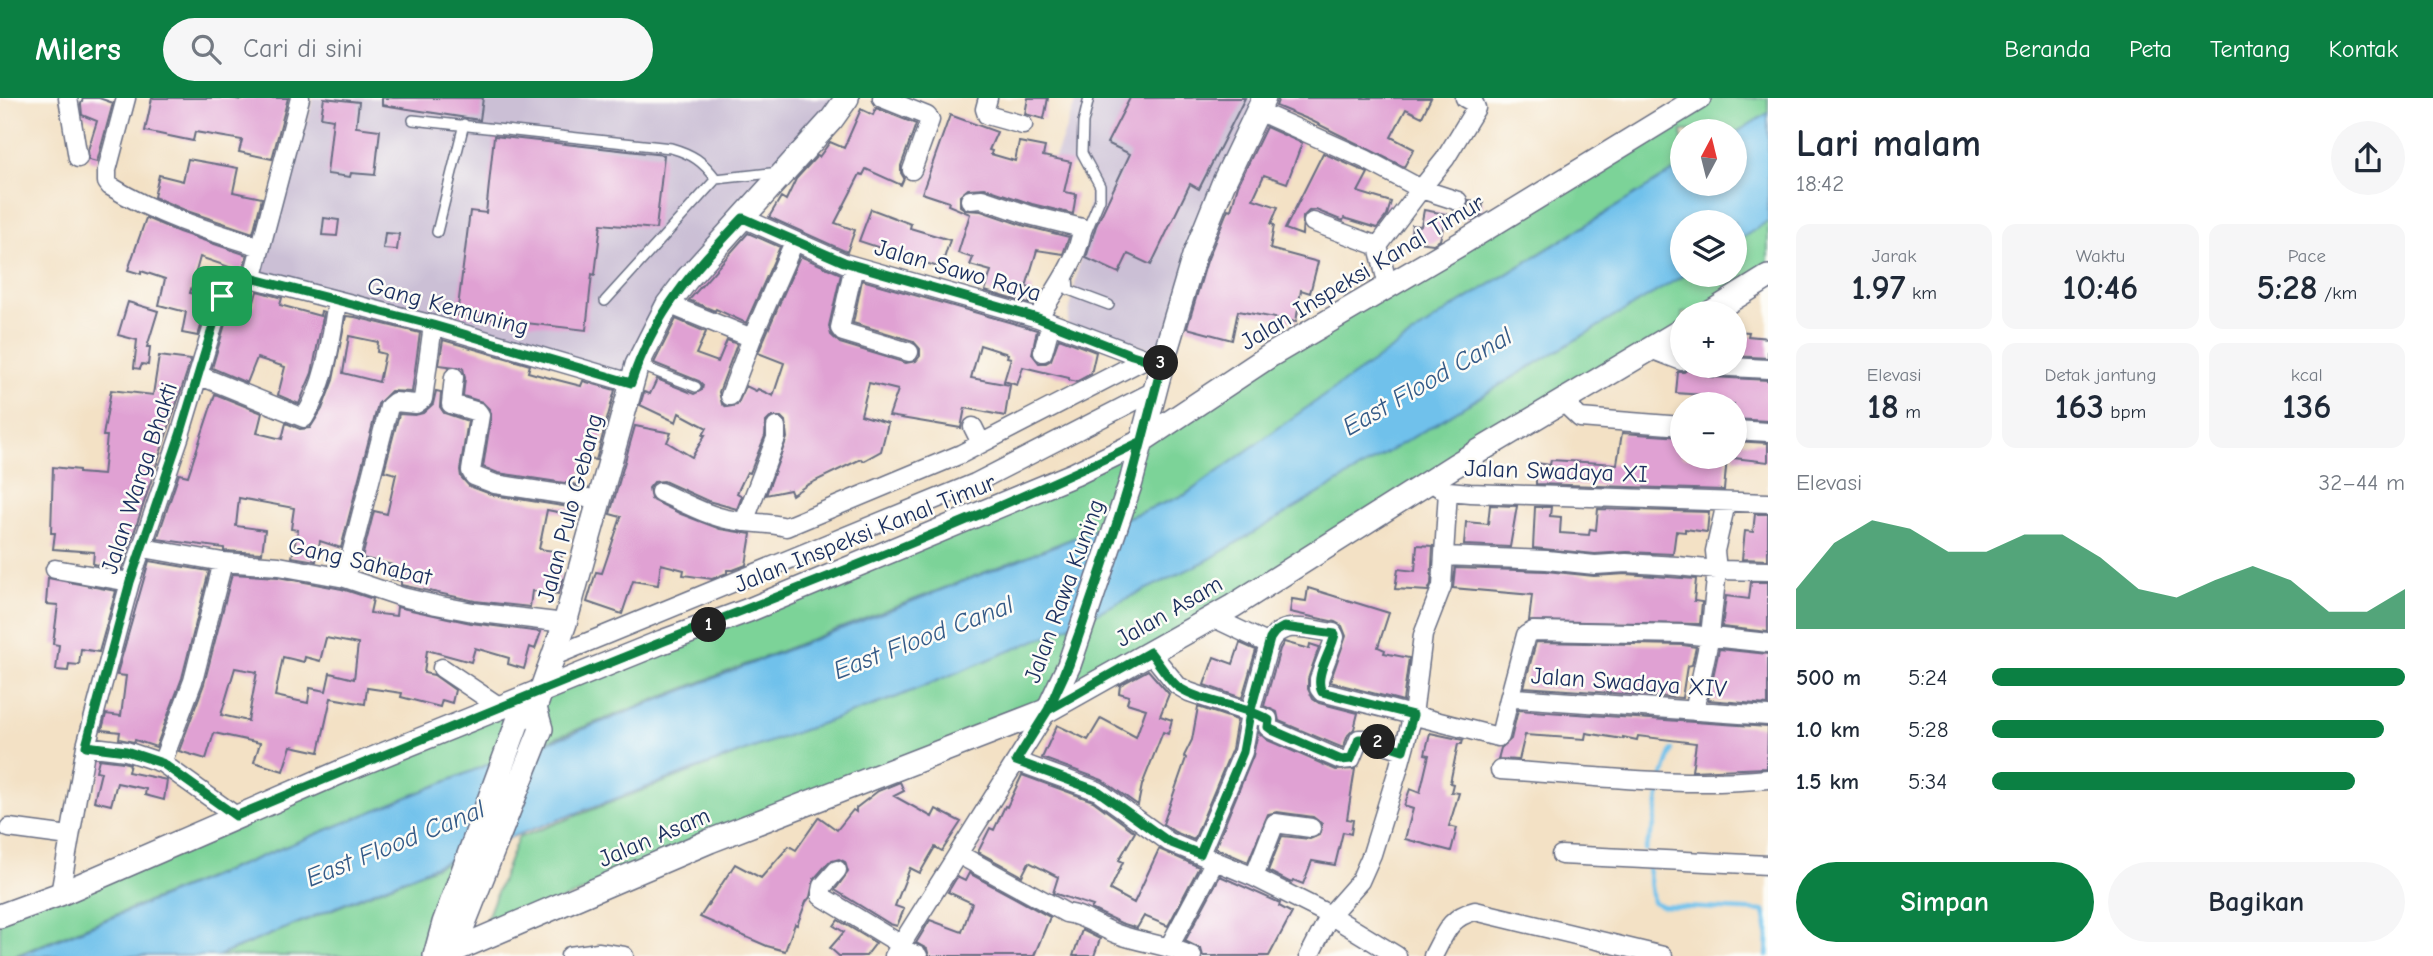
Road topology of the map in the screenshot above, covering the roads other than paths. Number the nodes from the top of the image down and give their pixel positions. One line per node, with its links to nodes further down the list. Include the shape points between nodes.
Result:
1 (68, 98): 14 (street)
2 (126, 98): 26 (street, via 107,170 110,186 199,229)
3 (300, 98): 26 (street)
4 (847, 98): 16 (street, Jalan Pulo Gebang)
5 (883, 98): 15 (street, via 930,120)
6 (988, 98): 13 (street, via 987,115)
7 (1089, 98): 35 (lane, via 1082,153 1100,186 1100,199 1067,285 1069,290)
8 (1465, 98): 18 (street, via 1476,107)
9 (1699, 98): 30 (street, Jalan Inspeksi Kanal Timur)
10 (1261, 104): 18 (street); 44 (street, Jalan Rawa Kuning, via 1205,225)
11 (413, 120): 12 (lane)
12 (464, 124): 17 (lane, via 671,148 704,163); 23 (lane)
13 (1023, 125)
14 (78, 158)
15 (912, 170)
16 (782, 171): 17 (lane); 21 (street, Jalan Pulo Gebang)
17 (716, 178): 33 (lane)
18 (1421, 189): 20 (street); 25 (street)
19 (970, 200): 36 (street, via 982,199 1082,229)
20 (1458, 201)
21 (743, 218): 24 (street, Jalan Sawo Raya); 34 (street, Jalan Pulo Gebang)
22 (1312, 222): 25 (street)
23 (437, 232)
24 (793, 242): 27 (street, Jalan Sawo Raya); 39 (street)
25 (1378, 246): 30 (street)
26 (261, 247): 28 (street)
27 (854, 266): 36 (street, Jalan Sawo Raya); 41 (street, via 840,328)
28 (251, 278): 31 (street, Gang Kemuning); 48 (street, Jalan Warga Bhakti, via 223,292)
29 (1759, 283): 32 (street)
30 (1388, 286): 59 (street, Jalan Inspeksi Kanal Timur, via 1271,355)
31 (337, 301): 37 (street, Gang Kemuning); 48 (street, via 324,367 304,418)
32 (1730, 301)
33 (606, 302)
34 (668, 304): 39 (street); 47 (street, Jalan Pulo Gebang)
35 (1109, 305)
36 (1044, 321): 42 (street); 44 (street, Jalan Sawo Raya)
37 (433, 325): 47 (street, Gang Kemuning); 75 (street, via 423,400 395,402 389,407)
38 (1670, 337): 40 (street, Jalan Asam)
39 (752, 338): 52 (street)
40 (1651, 349): 43 (street); 53 (street, Jalan Asam)
41 (909, 352)
42 (1043, 352)
43 (1670, 356)
44 (1154, 361): 51 (street, Jalan Rawa Kuning); 60 (street)
45 (1747, 368): 46 (street)
46 (1768, 369)
47 (634, 374): 50 (lane); 63 (street, Jalan Pulo Gebang)
48 (198, 376): 68 (street, Jalan Warga Bhakti)
49 (454, 377): 63 (street, via 451,404 480,415 471,471 474,477)
50 (696, 387)
51 (1154, 391): 59 (street, Jalan Rawa Kuning); 70 (street, via 975,483)
52 (730, 396)
53 (1563, 402): 54 (street, via 1580,418); 61 (street, Jalan Asam)
54 (1670, 425)
55 (776, 427): 66 (street, via 776,438)
56 (973, 427): 60 (street)
57 (1747, 431): 58 (street)
58 (1768, 432)
59 (1140, 442): 86 (street, Jalan Rawa Kuning, via 1131,482 1069,665); 88 (street, Jalan Inspeksi Kanal Timur, via 1056,483 749,610)
60 (981, 443): 67 (street)
61 (1438, 487): 64 (street, Jalan Swadaya XI); 69 (street); 77 (street, Jalan Asam)
62 (660, 492): 66 (street, via 714,516)
63 (600, 500): 78 (street, Jalan Pulo Gebang)
64 (1720, 502): 65 (street, Jalan Swadaya XI); 73 (street)
65 (1768, 503)
66 (744, 522): 67 (street)
67 (778, 525): 70 (street)
68 (143, 548): 71 (street, Gang Sahabat); 76 (street, Jalan Warga Bhakti)
69 (1444, 556): 73 (street); 90 (street, via 1442,586 1423,635)
70 (794, 558): 83 (street)
71 (223, 562): 75 (street, Gang Sahabat); 95 (street, via 193,681)
72 (55, 569): 76 (street)
73 (1711, 570): 74 (street); 79 (street)
74 (1768, 570)
75 (345, 578): 78 (street, Gang Sahabat, via 436,605)
76 (130, 582): 92 (street, Jalan Warga Bhakti)
77 (1212, 617): 80 (street); 82 (street, Jalan Asam)
78 (565, 623): 83 (street, Jalan Pulo Gebang)
79 (1707, 636): 81 (street); 85 (street, via 1529,632); 87 (street)
80 (1269, 643): 89 (street); 90 (street, Jalan Swadaya XIV, via 1284,627 1333,633 1319,683 1322,692)
81 (1768, 643)
82 (1150, 652): 86 (street, Jalan Asam); 89 (street, via 1177,685)
83 (554, 656): 88 (street, Jalan Pulo Gebang)
84 (442, 668): 88 (street)
85 (1509, 699): 87 (street, Jalan Swadaya XIV); 90 (street, Jalan Swadaya XIV, via 1499,737)
86 (1048, 710): 94 (street, Jalan Rawa Kuning); 113 (street, Jalan Asam, via 710,841)
87 (1689, 710): 91 (street, Jalan Swadaya XIV)
88 (527, 711): 98 (street, Jalan Inspeksi Kanal Timur); 113 (street, Jalan Pulo Gebang)
89 (1250, 713): 93 (street, via 1268,719 1272,730 1341,760 1351,759 1359,739); 104 (street, via 1243,752)
90 (1413, 715): 93 (street)
91 (1768, 716)
92 (86, 746): 95 (street, via 126,751); 101 (street, Jalan Warga Bhakti)
93 (1403, 750): 109 (street, via 1360,881)
94 (1016, 761): 102 (street, Jalan Rawa Kuning); 104 (street, via 1098,791 1169,842)
95 (162, 763): 98 (street)
96 (1500, 770): 97 (street, via 1673,780)
97 (1768, 779)
98 (236, 816): 108 (street, Jalan Inspeksi Kanal Timur)
99 (9, 828): 101 (street)
100 (1311, 828): 107 (street, via 1275,824)
101 (69, 836): 108 (street, Jalan Warga Bhakti)
102 (958, 854): 111 (street, Jalan Rawa Kuning); 112 (street, via 1066,913)
103 (1561, 855): 105 (street)
104 (1208, 858): 107 (street); 112 (street)
105 (1768, 864)
106 (836, 870): 111 (street, via 821,895)
107 (1254, 877): 109 (street)
108 (60, 894): 110 (street, Jalan Inspeksi Kanal Timur)
109 (1330, 915): 117 (street); 118 (street)
110 (0, 916)
111 (897, 949): 116 (street)
112 (1182, 953)
113 (445, 955)
114 (570, 956): 115 (street, via 598,952)
115 (624, 956)
116 (918, 956)
117 (1309, 956)
118 (1397, 956)
119 (1433, 956): 120 (street, via 1452,922 1460,914 1475,911)
120 (1663, 956)

